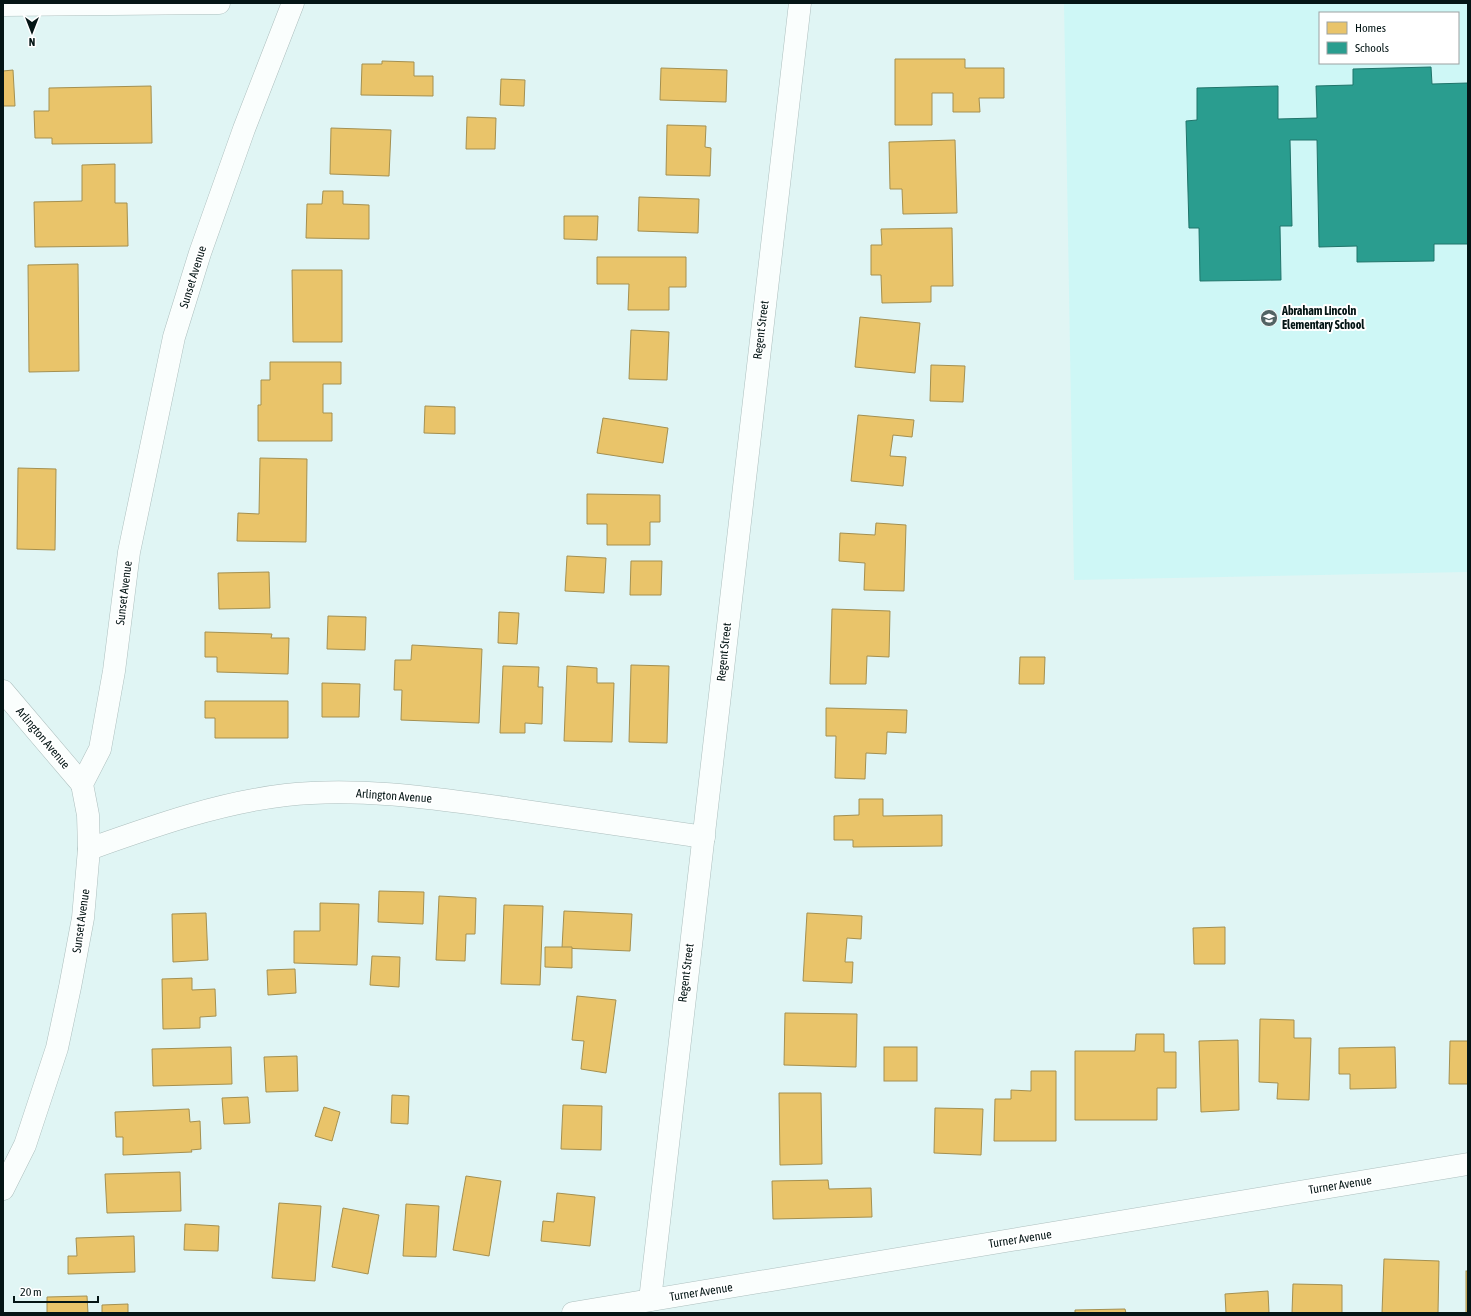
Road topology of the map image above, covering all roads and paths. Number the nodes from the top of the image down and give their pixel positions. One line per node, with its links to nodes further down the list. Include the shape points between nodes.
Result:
1 (219, 3): 4 (street)
2 (293, 3): 6 (street, Sunset Avenue, via 205,238 174,337 130,552 114,671 100,749)
3 (800, 3): 7 (street, Regent Street)
4 (3, 5)
5 (3, 691): 6 (street, Arlington Avenue)
6 (82, 784): 8 (street, Sunset Avenue, via 88,815)
7 (704, 837): 8 (street, Arlington Avenue, via 444,800 355,792 287,795 248,800 178,818); 11 (street, Regent Street)
8 (89, 849): 10 (street, Sunset Avenue, via 83,918 57,1048 25,1145)
9 (1468, 1164): 11 (street, Turner Avenue)
10 (3, 1189)
11 (650, 1300): 12 (street, Turner Avenue)
12 (573, 1313)

